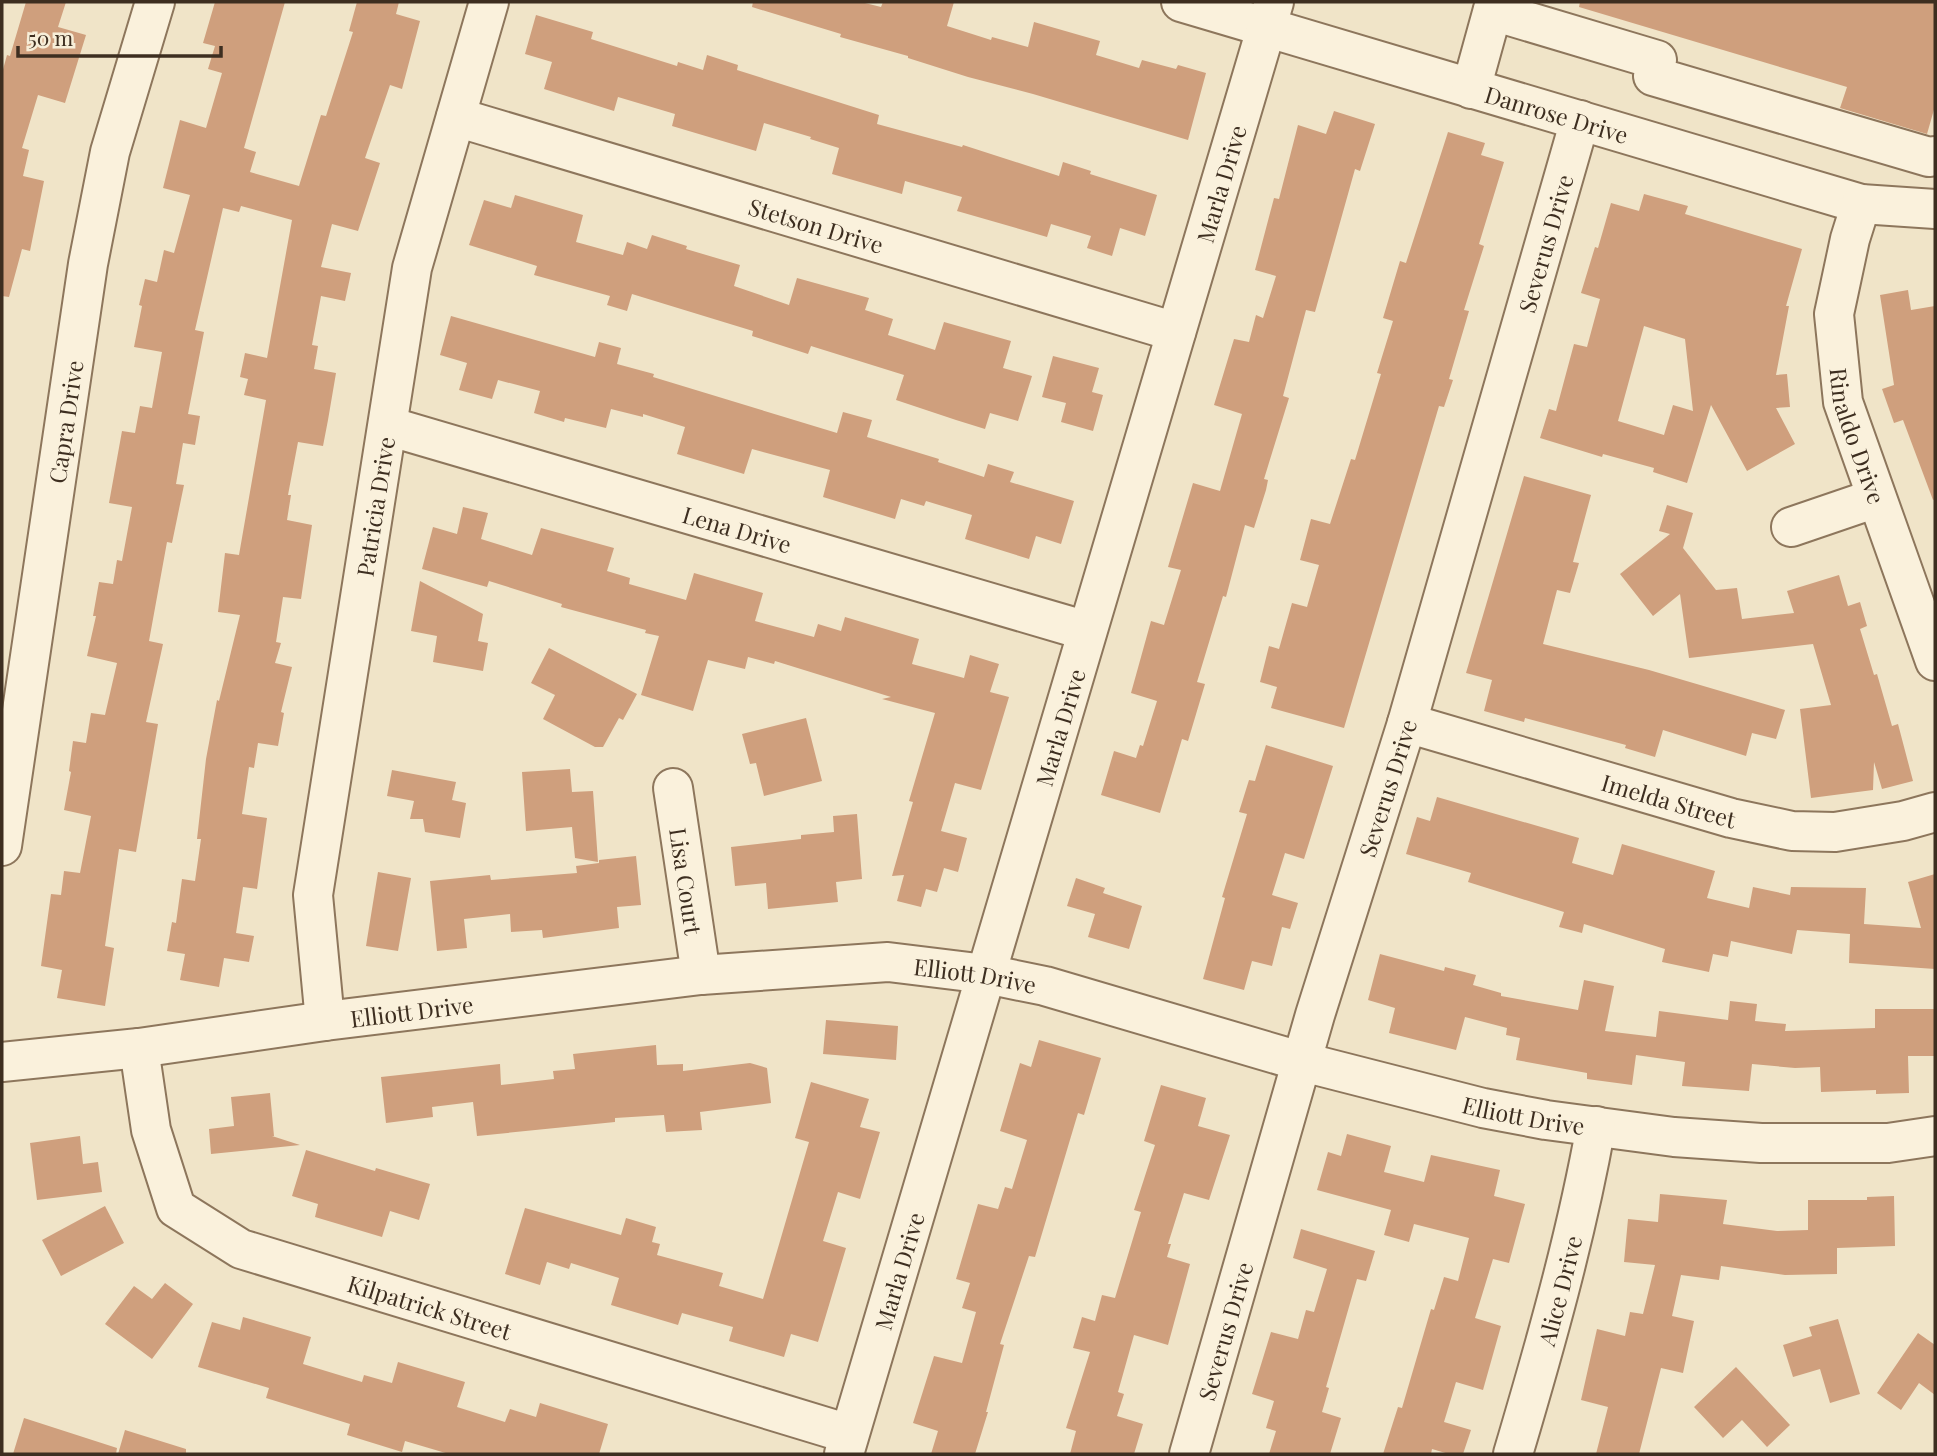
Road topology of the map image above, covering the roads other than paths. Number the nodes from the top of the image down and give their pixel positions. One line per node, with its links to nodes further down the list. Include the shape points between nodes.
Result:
1 (155, 2): 21 (street, Capra Drive, via 110,152 88,264)
2 (489, 2): 7 (street, Patricia Drive)
3 (1181, 2): 5 (street, Danrose Drive)
4 (1494, 7): 6 (street); 9 (street, via 1657,60 1653,76)
5 (1271, 14): 6 (street, Danrose Drive); 12 (street, Marla Drive)
6 (1471, 89): 8 (street, Danrose Drive)
7 (456, 117): 12 (street, Stetson Drive); 13 (street, Patricia Drive, via 412,268)
8 (1580, 120): 10 (street, Danrose Drive); 18 (street, Severus Drive)
9 (1935, 156)
10 (1861, 204): 11 (street, Danrose Drive); 14 (street, Rinaldo Drive, via 1834,314 1843,402)
11 (1935, 209)
12 (1176, 332): 16 (street, Marla Drive)
13 (388, 426): 16 (street, Lena Drive); 24 (street, Patricia Drive, via 313,895)
14 (1876, 498): 15 (street); 17 (street, Rinaldo Drive)
15 (1791, 527)
16 (1087, 631): 22 (street, Marla Drive)
17 (1935, 661)
18 (1407, 723): 20 (street, Imelda Street, via 1731,818 1792,831 1835,832); 27 (street, Severus Drive)
19 (673, 788): 23 (street, Lisa Court)
20 (1935, 812)
21 (2, 846)
22 (986, 974): 23 (street, Elliott Drive, via 888,962); 27 (street, Elliott Drive, via 1045,986); 30 (street, Marla Drive)
23 (701, 975): 24 (street, Elliott Drive)
24 (325, 1021): 25 (street, Elliott Drive)
25 (139, 1048): 26 (street, Elliott Drive); 30 (street, Kilpatrick Street, via 151,1130 176,1208 241,1249)
26 (2, 1062)
27 (1303, 1062): 28 (street, Elliott Drive, via 1483,1108); 31 (street, Severus Drive)
28 (1596, 1126): 29 (street, Elliott Drive, via 1761,1143 1888,1143); 32 (street, Alice Drive, via 1583,1200)
29 (1935, 1136)
30 (846, 1444)
31 (1189, 1454)
32 (1513, 1454)

